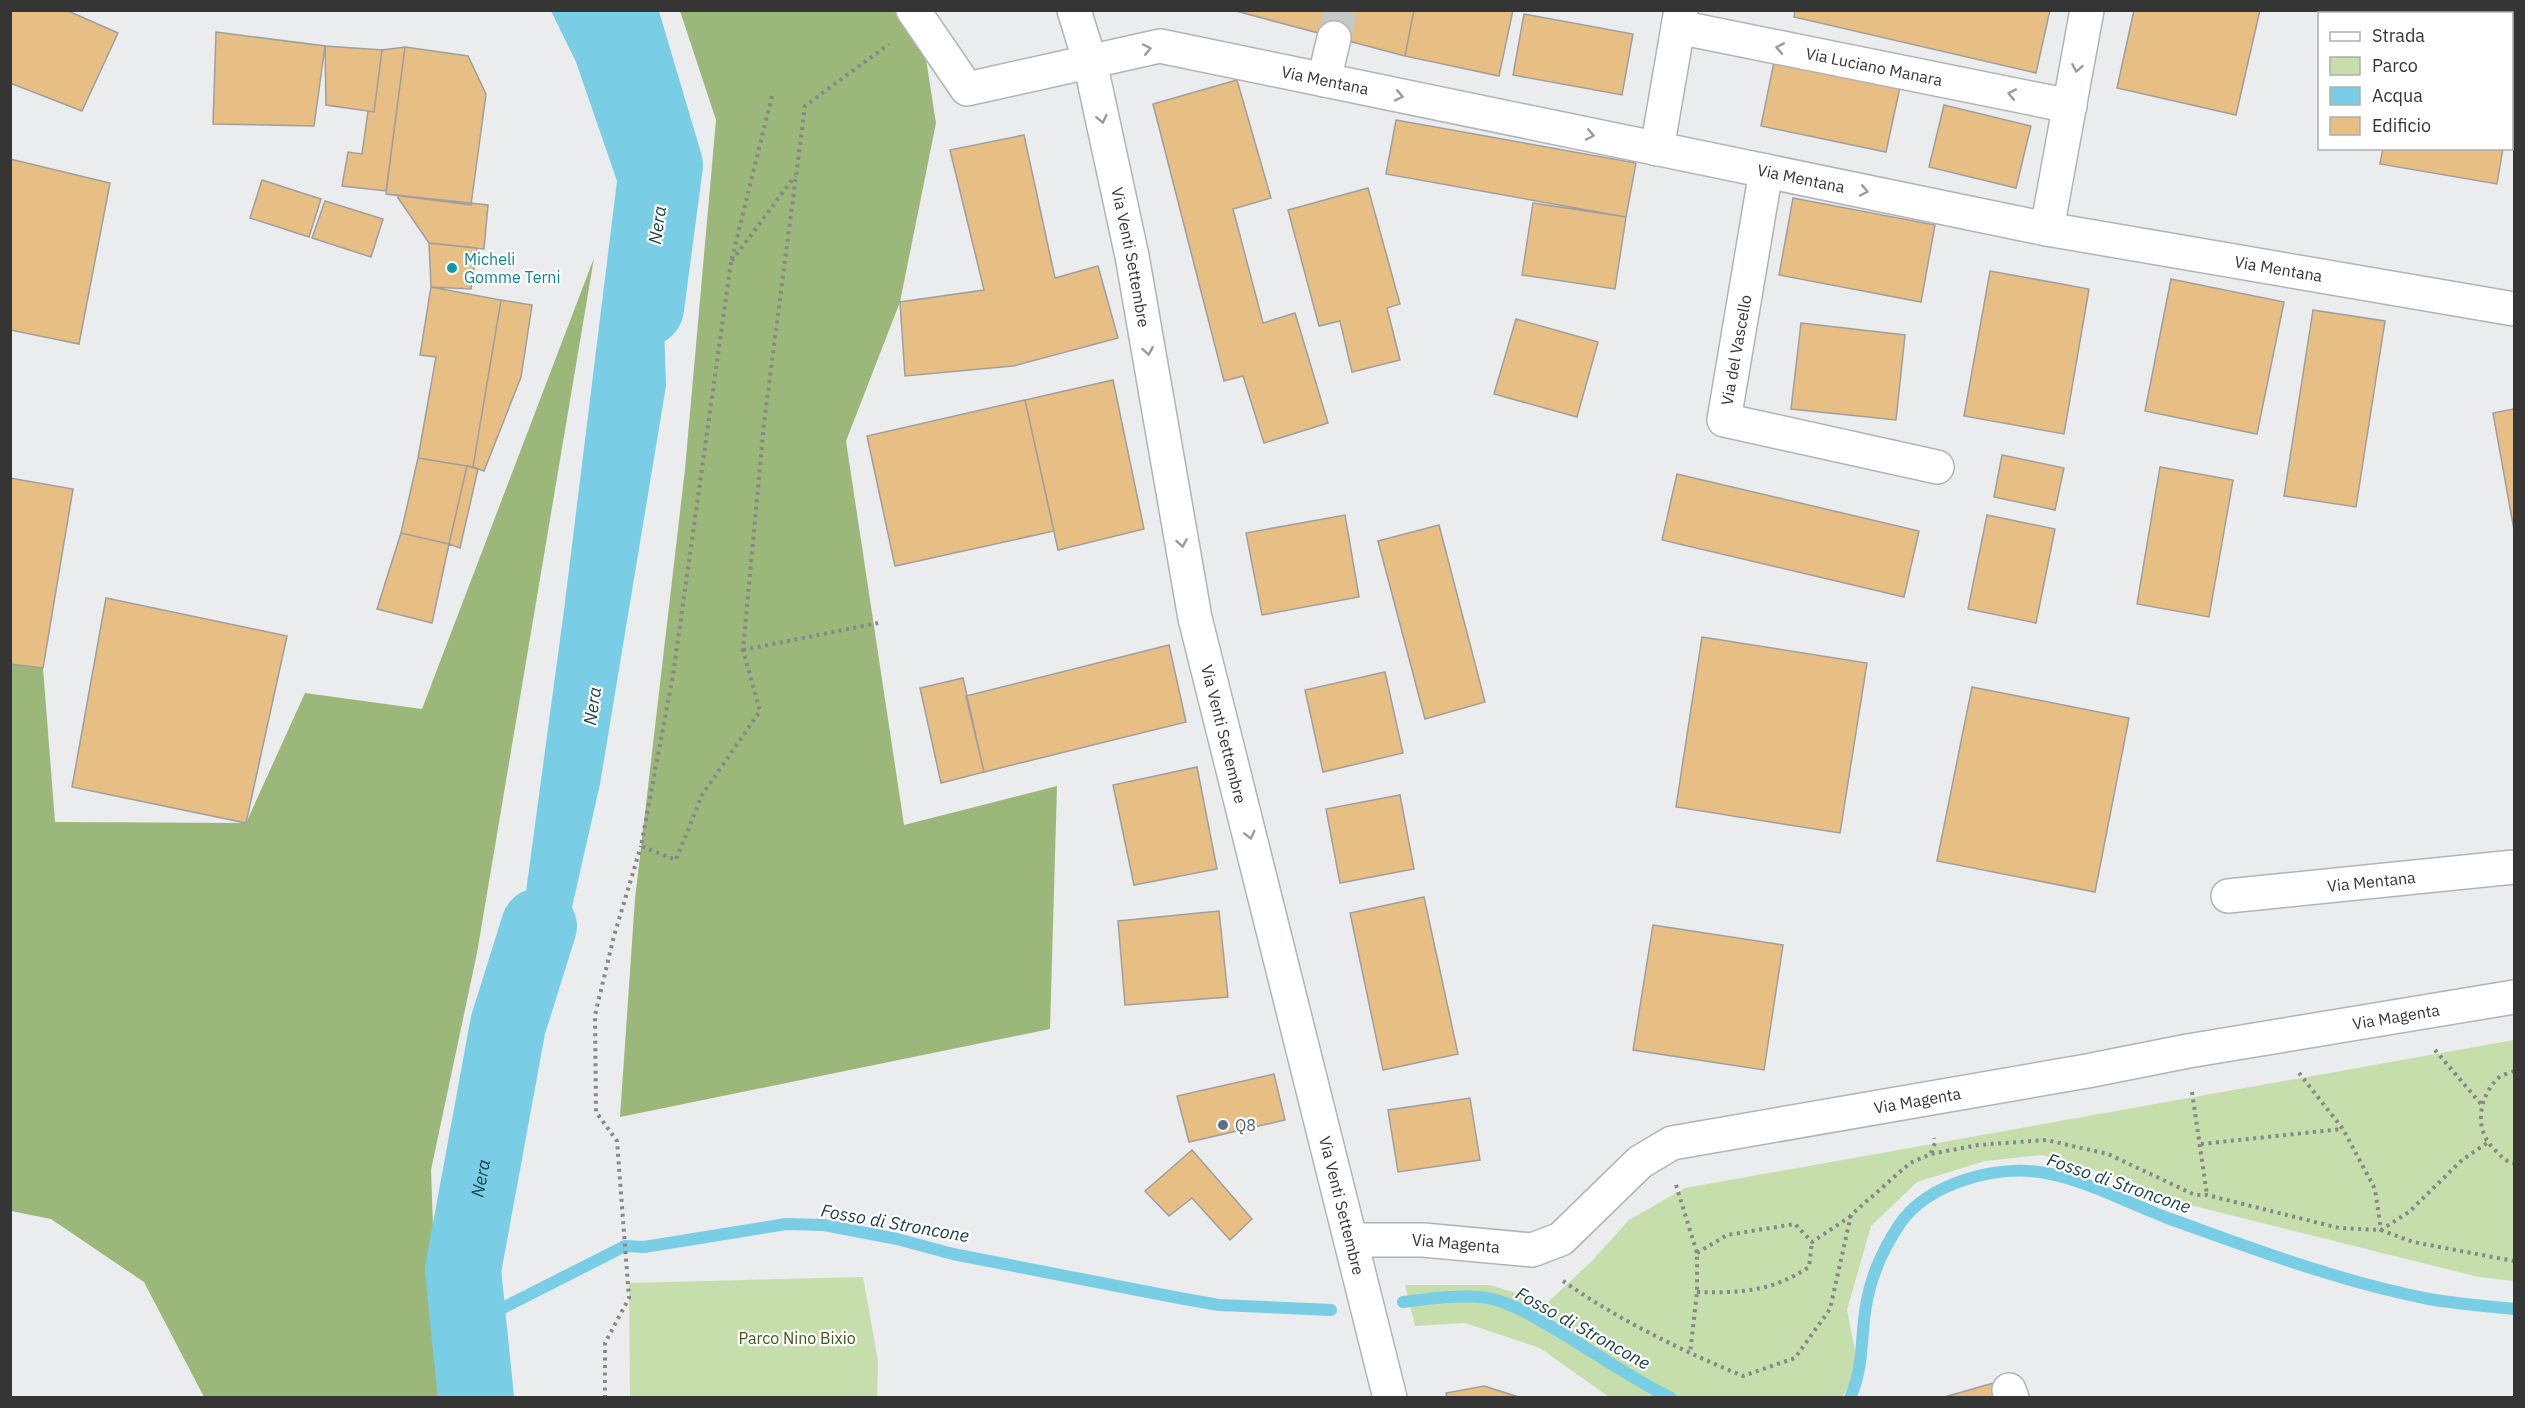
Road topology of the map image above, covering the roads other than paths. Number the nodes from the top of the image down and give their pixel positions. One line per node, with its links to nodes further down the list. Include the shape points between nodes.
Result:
1 (1074, 10): 6 (street, Via Venti Settembre)
2 (2087, 10): 8 (street, one-way to 8)
3 (917, 16): 6 (street, Via Mentana, via 967,89)
4 (1680, 19): 8 (street, Via Luciano Manara, one-way to 4); 9 (street)
5 (1334, 38): 7 (street)
6 (1090, 62): 7 (street, Via Mentana, one-way to 7, via 1160,46); 17 (street, Via Venti Settembre, one-way to 17, via 1132,255 1195,618)
7 (1324, 80): 9 (street, Via Mentana, one-way to 9)
8 (2070, 106): 11 (street)
9 (1657, 149): 10 (street, Via Mentana)
10 (1766, 171): 11 (street, Via Mentana, one-way to 11); 13 (street, Via del Vascello, via 1724,420)
11 (2047, 229): 12 (street, Via Mentana)
12 (2514, 309)
13 (1937, 467)
14 (2514, 867): 15 (street, Via Mentana)
15 (2228, 896)
16 (2514, 997): 17 (street, Via Magenta, via 1672,1143 1640,1162 1561,1239 1532,1250 1423,1240)
17 (1352, 1240): 18 (street, Via Venti Settembre)
18 (1390, 1398)

